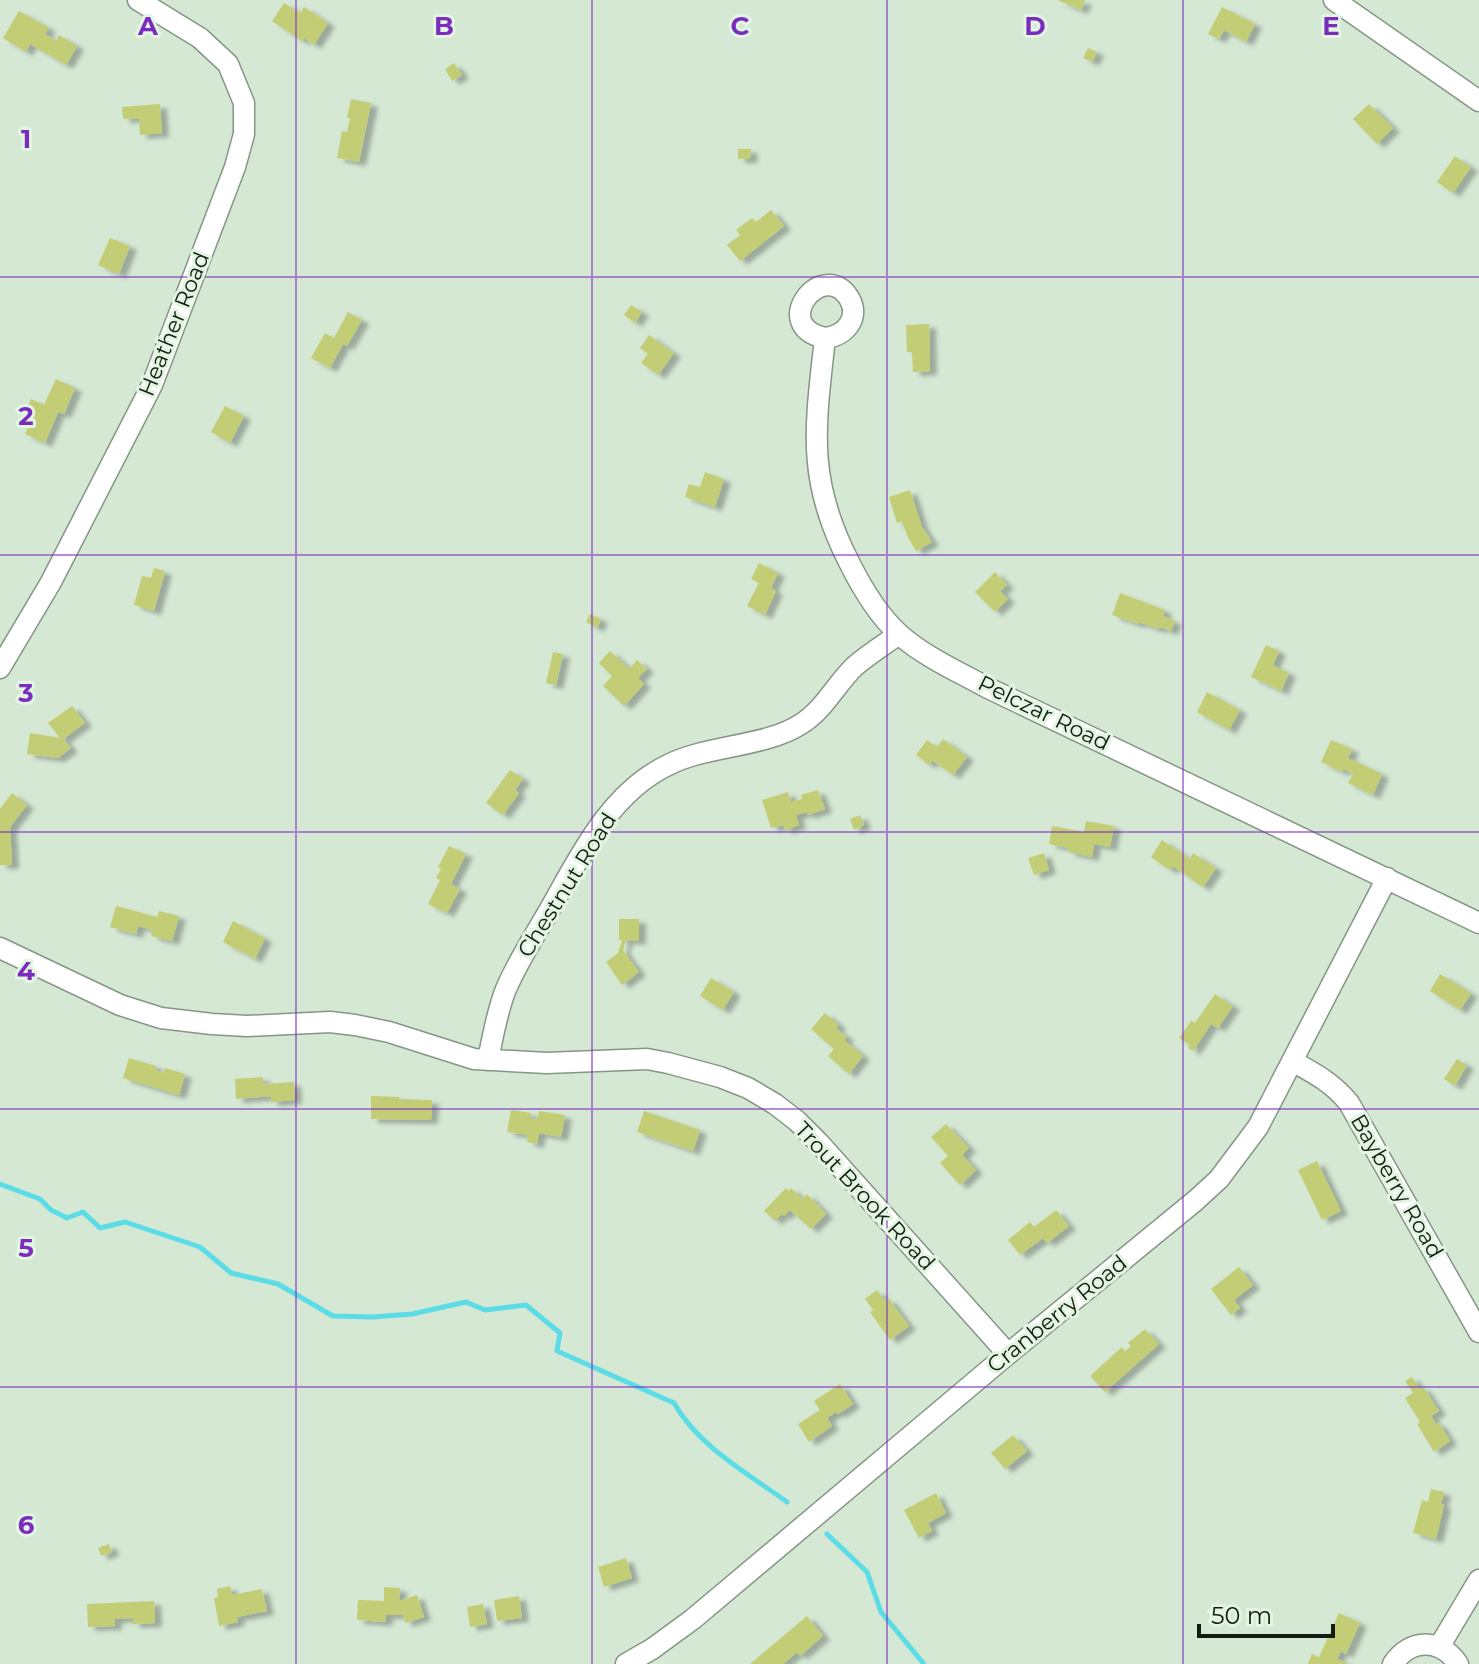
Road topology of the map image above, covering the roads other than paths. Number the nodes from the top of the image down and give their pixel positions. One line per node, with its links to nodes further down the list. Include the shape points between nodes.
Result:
1 (138, 0): 6 (street, Heather Road, via 200,38 228,64 244,103 244,134 152,385 51,582)
2 (1334, 0): 3 (street)
3 (1479, 101)
4 (825, 338): 5 (street, Pelczar Road, via 816,447 826,510 857,579)
5 (899, 634): 7 (street, Pelczar Road, via 988,688); 10 (street, Chestnut Road, via 854,667 801,724 667,765 630,791 581,855 517,966 505,991)
6 (0, 668)
7 (1387, 878): 8 (street, Pelczar Road); 11 (street, Cranberry Road)
8 (1479, 923)
9 (0, 948): 10 (street, Trout Brook Road, via 120,1005 161,1018 247,1026 355,1025)
10 (488, 1060): 13 (street, Trout Brook Road, via 647,1059 748,1088 819,1143)
11 (1292, 1061): 12 (street, Bayberry Road, via 1319,1075 1349,1103); 13 (street, Cranberry Road, via 1258,1127 1219,1179)
12 (1479, 1332)
13 (1008, 1354): 16 (street, Cranberry Road, via 693,1619)
14 (1479, 1580): 15 (street)
15 (1439, 1647): 17 (street, via 1412,1647); 18 (street)
16 (626, 1664)
17 (1393, 1664)
18 (1458, 1664)

